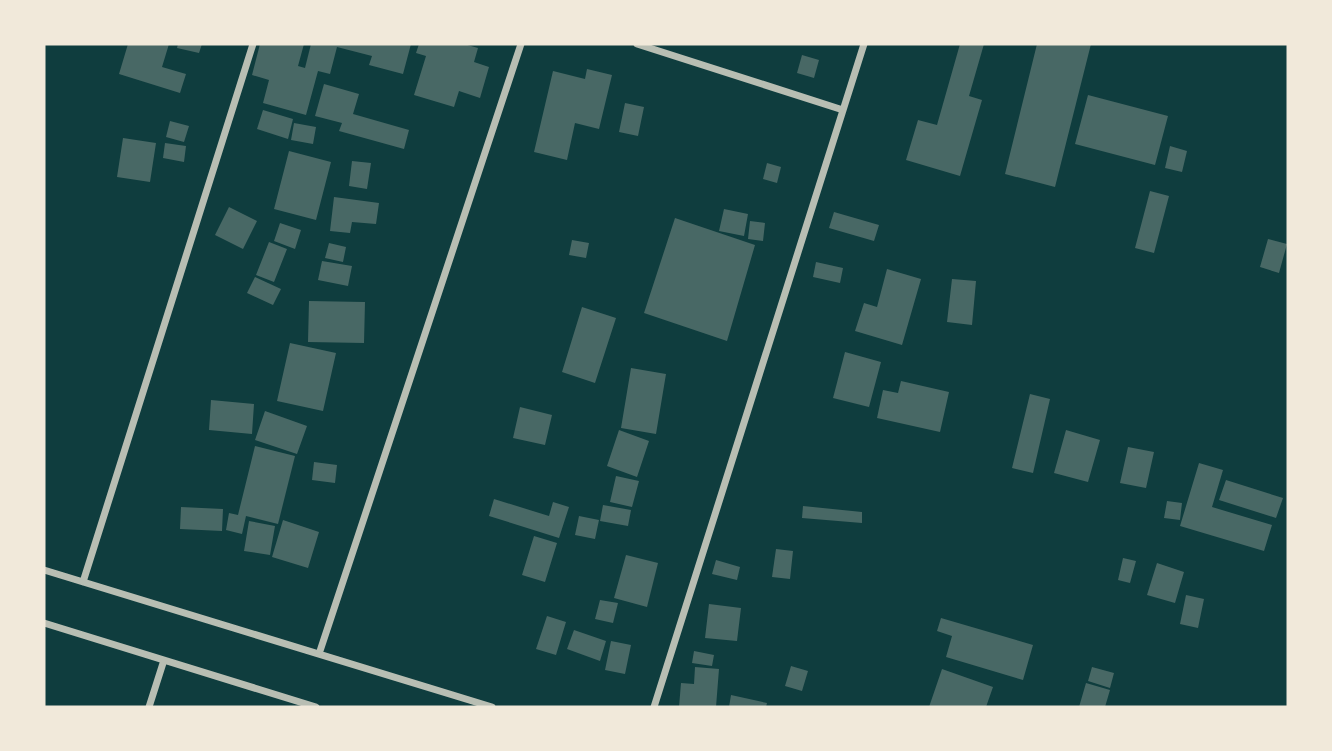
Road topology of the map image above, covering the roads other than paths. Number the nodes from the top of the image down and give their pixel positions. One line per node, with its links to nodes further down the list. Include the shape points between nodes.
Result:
1 (253, 44): 7 (street)
2 (520, 44): 9 (street)
3 (637, 44): 5 (street)
4 (864, 44): 5 (street)
5 (843, 110): 14 (street)
6 (44, 570): 7 (street)
7 (83, 582): 9 (street)
8 (44, 623): 10 (street)
9 (319, 654): 13 (street)
10 (164, 660): 11 (street); 12 (street)
11 (149, 707)
12 (316, 707)
13 (492, 707)
14 (654, 707)

